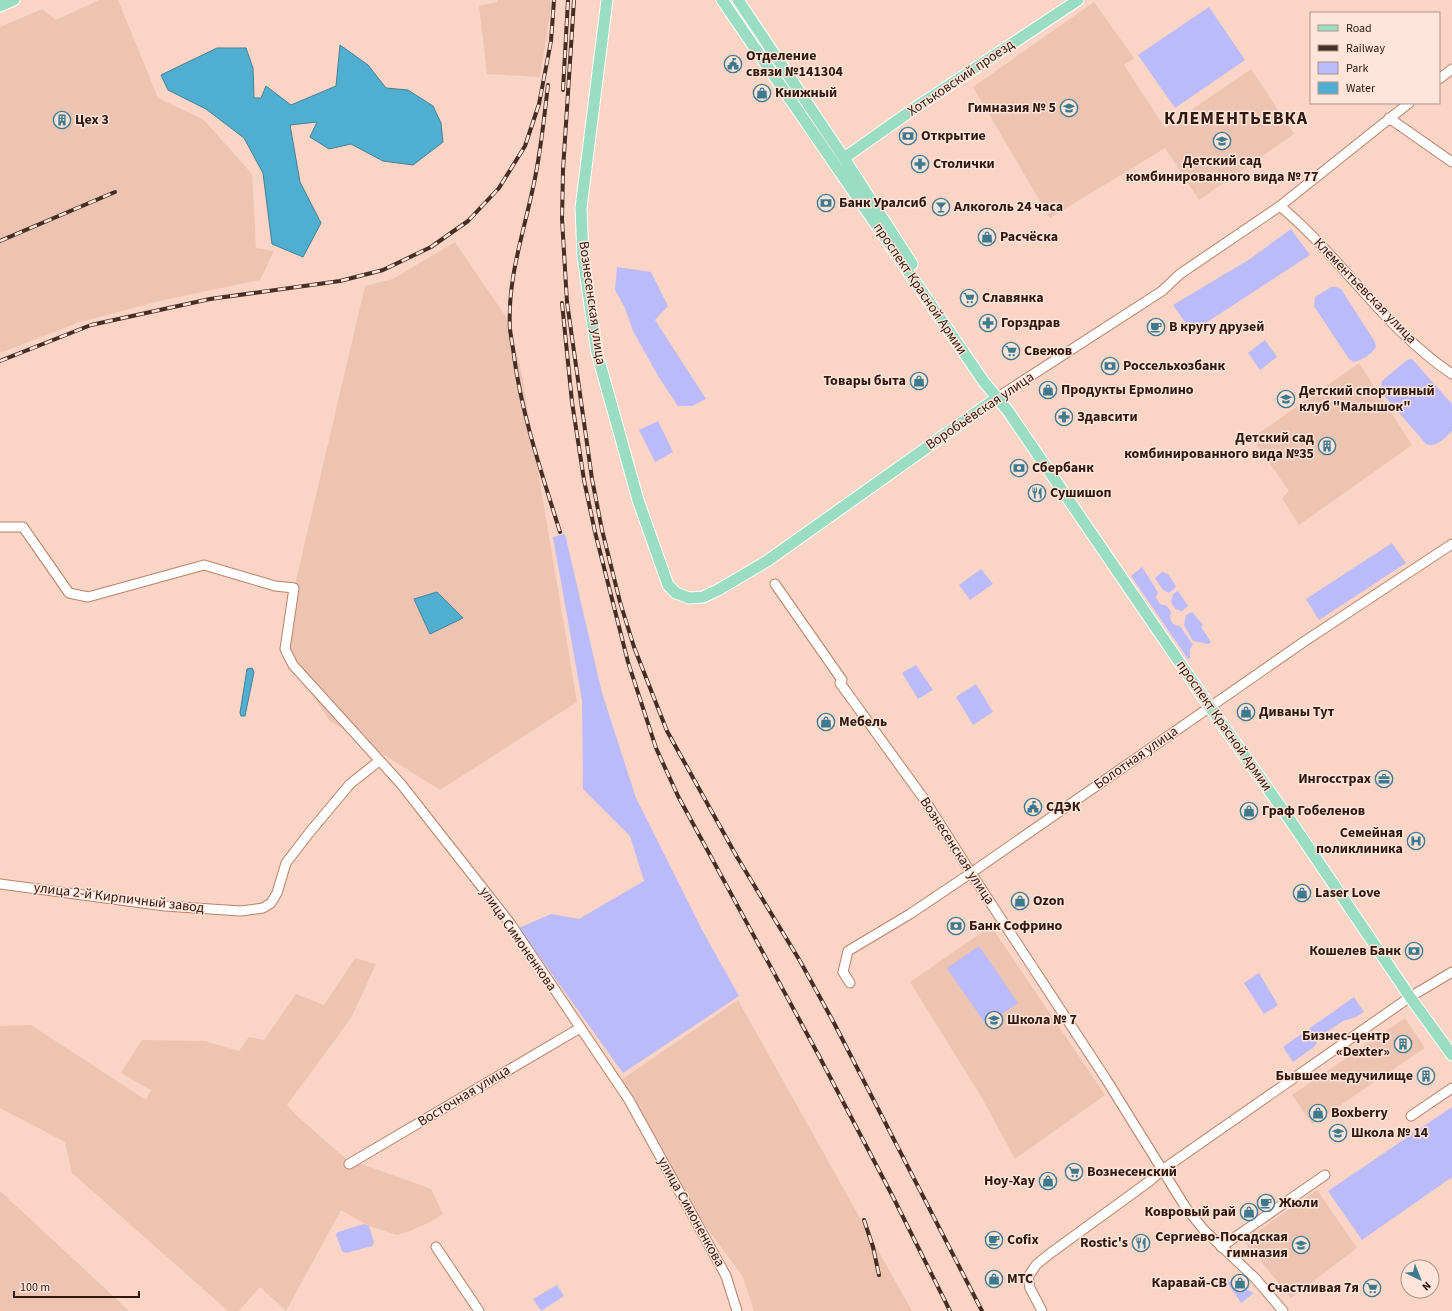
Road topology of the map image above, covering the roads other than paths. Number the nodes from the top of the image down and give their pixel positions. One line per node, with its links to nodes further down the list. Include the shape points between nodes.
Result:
1 (14, 0): 6 (main road)
2 (607, 0): 19 (main road, Вознесенская улица, via 581,208 583,257 597,353 644,519 668,585)
3 (722, 0): 15 (main road, проспект Красной Армии, via 984,382)
4 (738, 0): 11 (main road, проспект Красной Армии)
5 (1078, 0): 11 (main road, Хотьковский проезд)
6 (0, 6)
7 (1452, 69): 8 (street)
8 (1440, 78)
9 (1408, 104): 10 (street, Воробьёвская улица)
10 (1389, 118): 12 (street); 13 (street, Воробьёвская улица)
11 (844, 158): 15 (main road, проспект Красной Армии, via 930,293 989,378)
12 (1452, 162)
13 (1280, 206): 14 (street, Клементьевская улица, via 1300,223 1397,327); 15 (street, Воробьёвская улица, via 1180,274 1162,291)
14 (1452, 374)
15 (998, 397): 19 (main road, Воробьёвская улица, via 767,560 718,590 703,597 689,598); 20 (main road, проспект Красной Армии)
16 (0, 528): 21 (street, улица Симоненкова, via 23,527 69,593 88,597 204,565 276,586 294,588 285,649 294,665)
17 (1452, 544): 20 (street, Болотная улица, via 1304,641)
18 (775, 584): 22 (street, Вознесенская улица, via 842,680 840,684 924,799)
19 (676, 593)
20 (1210, 707): 22 (street, Болотная улица); 26 (main road, проспект Красной Армии)
21 (379, 761): 23 (street, улица 2-й Кирпичный завод, via 350,784 309,833 286,863 277,893 264,908 242,911 165,906); 27 (street, улица Симоненкова, via 401,784 510,923)
22 (971, 873): 25 (street, Болотная улица, via 848,951 843,972); 32 (street, Вознесенская улица, via 1106,1079)
23 (0, 884)
24 (1452, 972): 26 (street)
25 (850, 983)
26 (1410, 997): 28 (main road, проспект Красной Армии); 32 (street)
27 (580, 1028): 31 (street, Восточная улица); 37 (street, улица Симоненкова, via 629,1100 726,1276)
28 (1452, 1055)
29 (1452, 1088): 30 (street)
30 (1411, 1116)
31 (349, 1164)
32 (1162, 1170): 35 (street, Вознесенская улица, via 1186,1208); 38 (street, via 1036,1265 1028,1277 1030,1288)
33 (1325, 1175): 35 (street)
34 (436, 1247): 36 (street)
35 (1221, 1247): 39 (street, Вознесенская улица, via 1256,1278)
36 (479, 1311)
37 (737, 1311)
38 (1042, 1311)
39 (1283, 1311)

